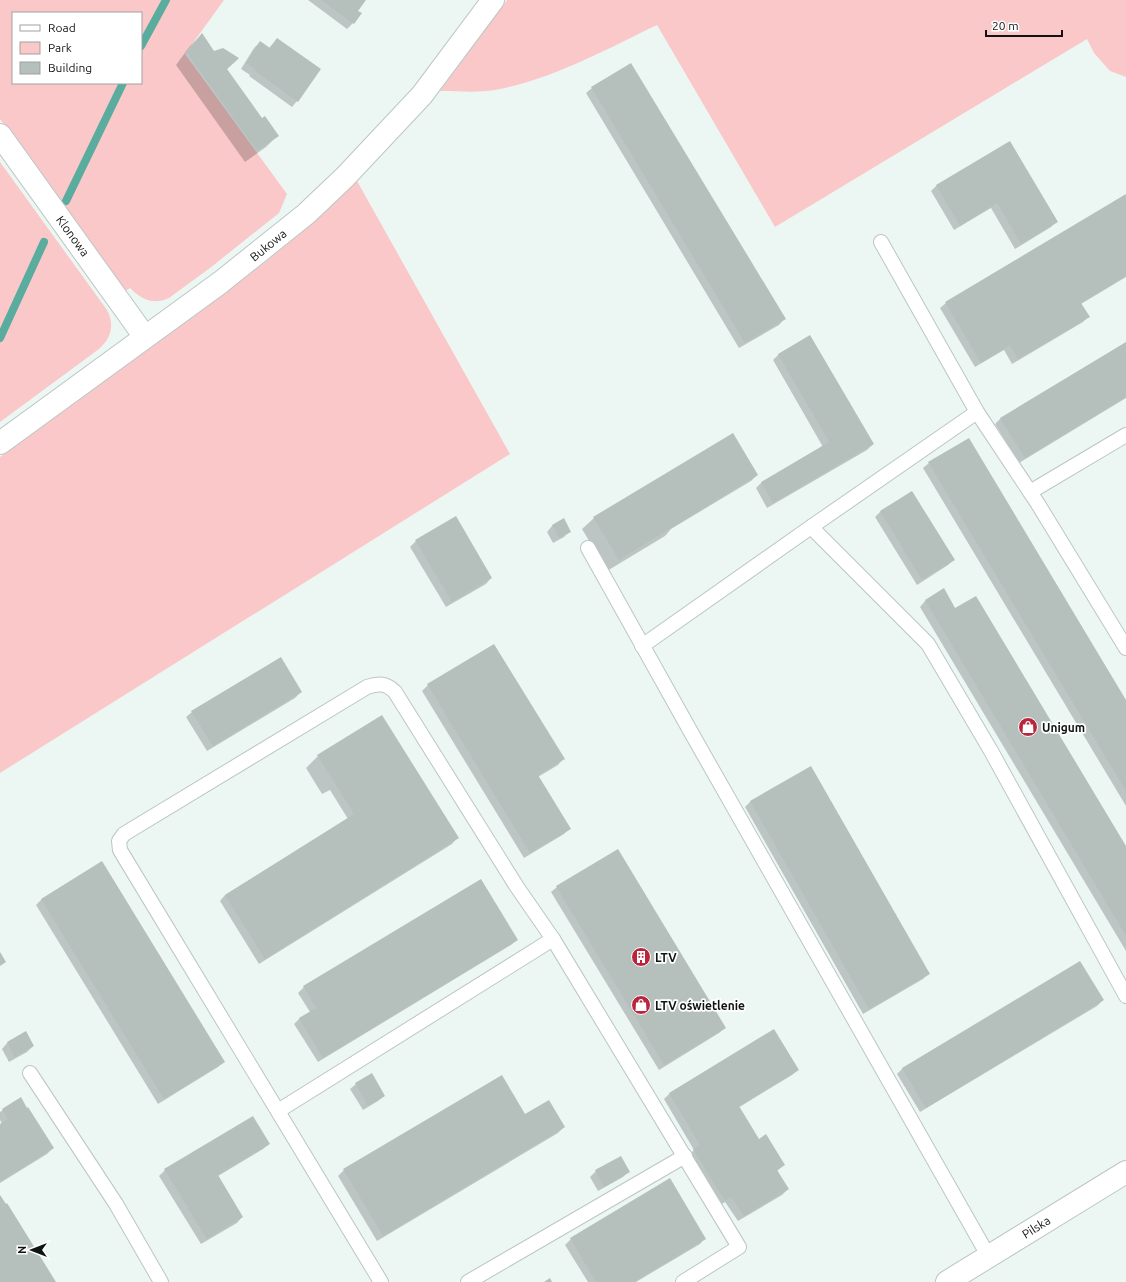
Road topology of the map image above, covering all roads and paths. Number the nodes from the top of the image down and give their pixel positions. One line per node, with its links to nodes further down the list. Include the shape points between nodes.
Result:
1 (493, 0): 4 (street, Bukowa, via 422,95 345,177 306,214 262,250)
2 (0, 135): 4 (street, Klonowa)
3 (881, 242): 5 (lane)
4 (145, 337): 7 (street, Bukowa)
5 (977, 412): 8 (lane); 9 (lane)
6 (1126, 435): 8 (lane)
7 (0, 443)
8 (1030, 492): 12 (lane)
9 (811, 526): 11 (lane); 14 (lane, via 928,644 991,751)
10 (588, 548): 11 (lane)
11 (642, 646): 19 (lane)
12 (1126, 648)
13 (554, 939): 16 (lane); 16 (lane, via 517,887 396,692 383,684 367,687 124,834 119,841 120,850); 17 (lane)
14 (1126, 996)
15 (30, 1073): 20 (lane, via 116,1204)
16 (278, 1111): 21 (lane)
17 (685, 1156): 22 (lane); 23 (lane, via 739,1247)
18 (1126, 1172): 19 (street, Pilska)
19 (988, 1257): 24 (street, Pilska)
20 (161, 1282)
21 (381, 1282)
22 (468, 1282)
23 (683, 1282)
24 (946, 1282)

